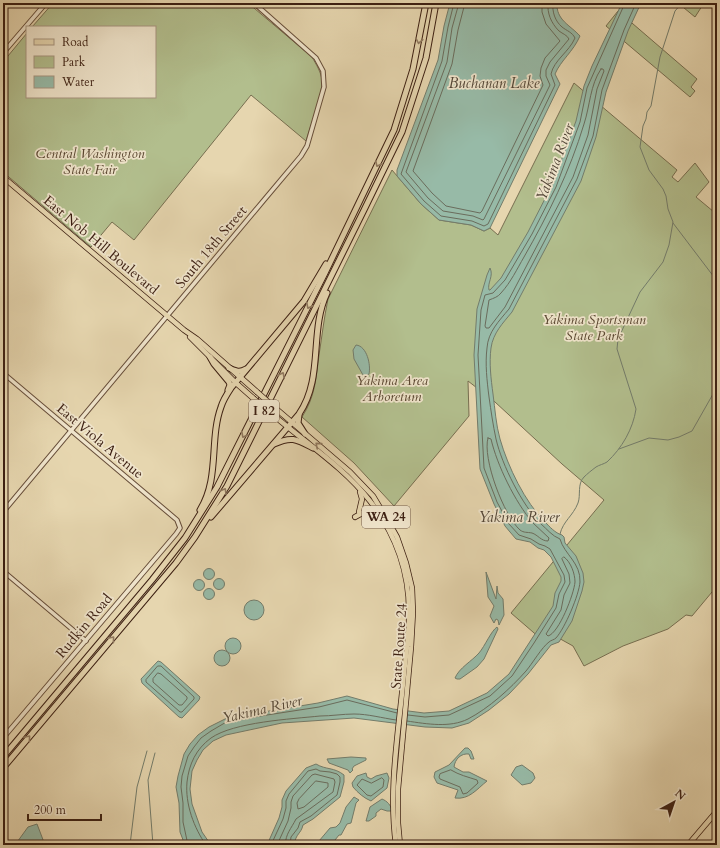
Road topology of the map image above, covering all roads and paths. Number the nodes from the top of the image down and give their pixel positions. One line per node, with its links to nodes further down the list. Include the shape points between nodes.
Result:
1 (46, 3): 5 (street)
2 (254, 3): 11 (street, South 18th Street, via 319,61 323,71 323,91 310,140 303,153)
3 (426, 3): 10 (highway, I 82, one-way to 10, via 413,69 394,130)
4 (436, 3): 9 (highway, I 82, via 426,58 402,132)
5 (26, 26)
6 (26, 26): 7 (street)
7 (3, 53)
8 (3, 177): 11 (main road, East Nob Hill Boulevard)
9 (364, 210): 20 (highway, via 324,298 311,388); 33 (highway, I 82, one-way to 9, via 227,486)
10 (355, 213): 15 (highway, via 304,302); 35 (highway, I 82, one-way to 35, via 219,484 185,538)
11 (168, 316): 12 (main road, East Nob Hill Boulevard); 23 (street, South 18th Street)
12 (184, 330): 13 (main road, East Nob Hill Boulevard); 14 (main road, East Nob Hill Boulevard)
13 (210, 357): 18 (main road, East Nob Hill Boulevard); 19 (highway, via 230,382)
14 (229, 368): 15 (highway, via 237,372); 17 (main road, East Nob Hill Boulevard)
15 (249, 368): 17 (highway)
16 (3, 373): 23 (street, East Viola Avenue)
17 (240, 378): 18 (highway); 21 (main road, East Nob Hill Boulevard / WA 24, bridge)
18 (236, 383): 19 (highway); 22 (main road, East Nob Hill Boulevard / WA 24, bridge)
19 (224, 400): 35 (highway, via 218,416 211,484 202,506)
20 (299, 414): 21 (highway); 24 (highway, via 298,423)
21 (291, 422): 22 (highway); 24 (main road, State Route 24 / WA 24)
22 (287, 427): 25 (highway); 26 (main road, State Route 24 / WA 24)
23 (71, 431): 28 (street, South 18th Street); 32 (street, East Viola Avenue, via 177,520)
24 (305, 434): 37 (main road, State Route 24 / WA 24, one-way to 24, via 413,612 412,588 397,537 381,508 367,490)
25 (273, 444): 26 (highway, WA 24, via 290,438); 33 (highway)
26 (313, 448): 27 (main road, State Route 24 / WA 24)
27 (359, 489): 29 (main road, via 362,499); 30 (main road, State Route 24 / WA 24)
28 (3, 512)
29 (359, 512)
30 (378, 512): 31 (main road, via 366,511); 37 (main road, State Route 24 / WA 24, via 395,543 405,574 409,608)
31 (355, 517)
32 (180, 528): 36 (street, Rudkin Road)
33 (195, 537): 40 (highway, I 82, one-way to 33)
34 (3, 571): 36 (street)
35 (152, 580): 39 (highway, I 82)
36 (86, 641): 38 (street, Rudkin Road)
37 (409, 647): 42 (main road, State Route 24 / WA 24, via 394,780)
38 (3, 738)
39 (3, 757)
40 (3, 768)
41 (717, 811): 45 (main road)
42 (396, 823): 43 (main road, State Route 24 / WA 24); 44 (main road, State Route 24 / WA 24)
43 (396, 845)
44 (400, 845)
45 (688, 845)

